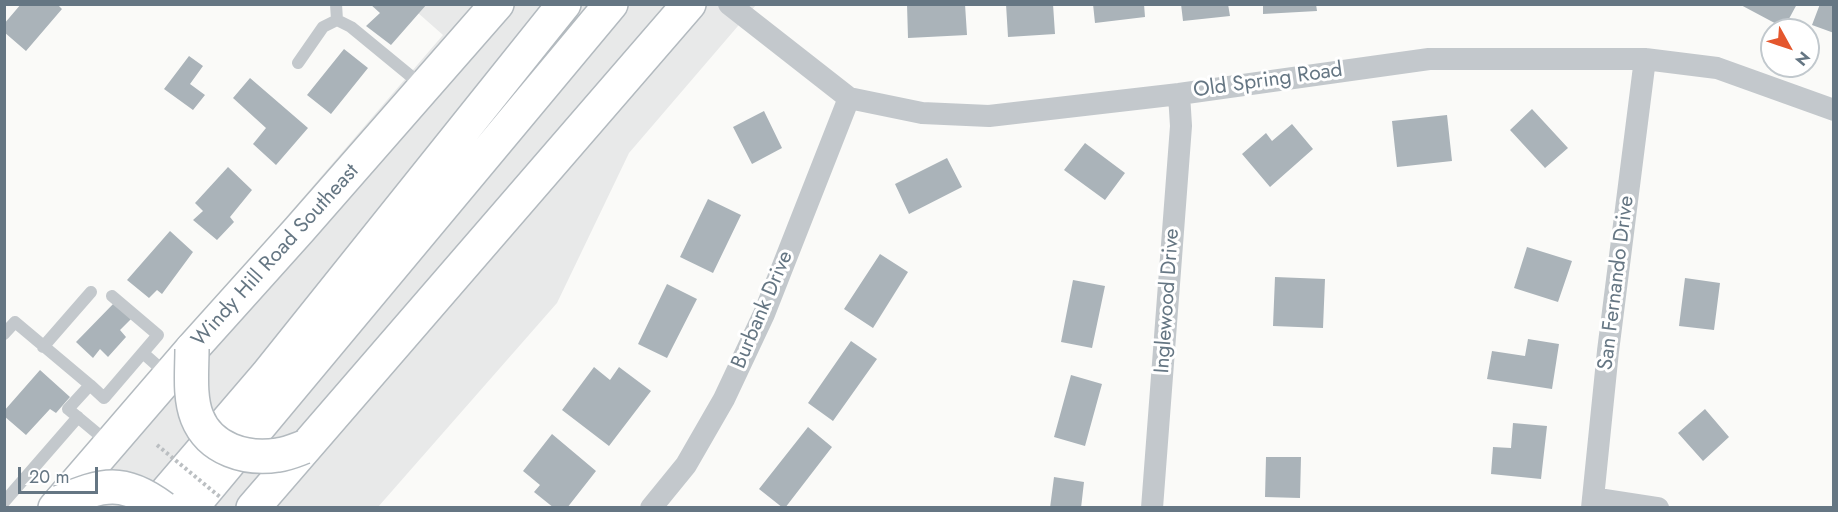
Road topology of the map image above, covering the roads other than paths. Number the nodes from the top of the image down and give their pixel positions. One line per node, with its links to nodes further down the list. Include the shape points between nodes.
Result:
1 (336, 4): 7 (lane)
2 (497, 4): 10 (street, Windy Hill Road Southeast)
3 (564, 4): 29 (street, via 267,375)
4 (611, 4): 26 (street)
5 (689, 4): 24 (street)
6 (729, 4): 12 (street, Old Spring Road)
7 (337, 20): 9 (lane, via 323,27); 10 (lane, via 351,27)
8 (1645, 59): 11 (street, Old Spring Road, via 1429,59); 13 (street, Old Spring Road, via 1717,68); 27 (street, San Fernando Drive)
9 (298, 63)
10 (425, 88): 18 (street, Windy Hill Road Southeast)
11 (1179, 94): 12 (street, Old Spring Road, via 988,116 922,112); 33 (street, Inglewood Drive, via 1181,126)
12 (849, 98): 32 (street, Burbank Drive, via 764,314 724,399 686,465)
13 (1833, 110)
14 (91, 292): 17 (lane)
15 (112, 296): 19 (lane, via 158,335)
16 (4, 334): 17 (lane, via 15,322)
17 (43, 347): 21 (lane)
18 (192, 349): 20 (street, Windy Hill Road Southeast); 24 (street, bridge, via 197,418 216,442 239,454 251,455 279,456)
19 (143, 353): 20 (lane); 21 (lane, via 104,398)
20 (169, 376): 23 (street, Windy Hill Road Southeast)
21 (90, 386): 22 (lane, via 69,409)
22 (78, 417): 23 (lane); 25 (lane)
23 (111, 445): 28 (street, Windy Hill Road Southeast)
24 (304, 447): 31 (street)
25 (4, 502)
26 (206, 502)
27 (1592, 503): 34 (street)
28 (57, 505): 30 (street, bridge, via 82,492 122,486)
29 (153, 507)
30 (163, 507)
31 (253, 507)
32 (651, 507)
33 (1152, 507)
34 (1658, 507)

